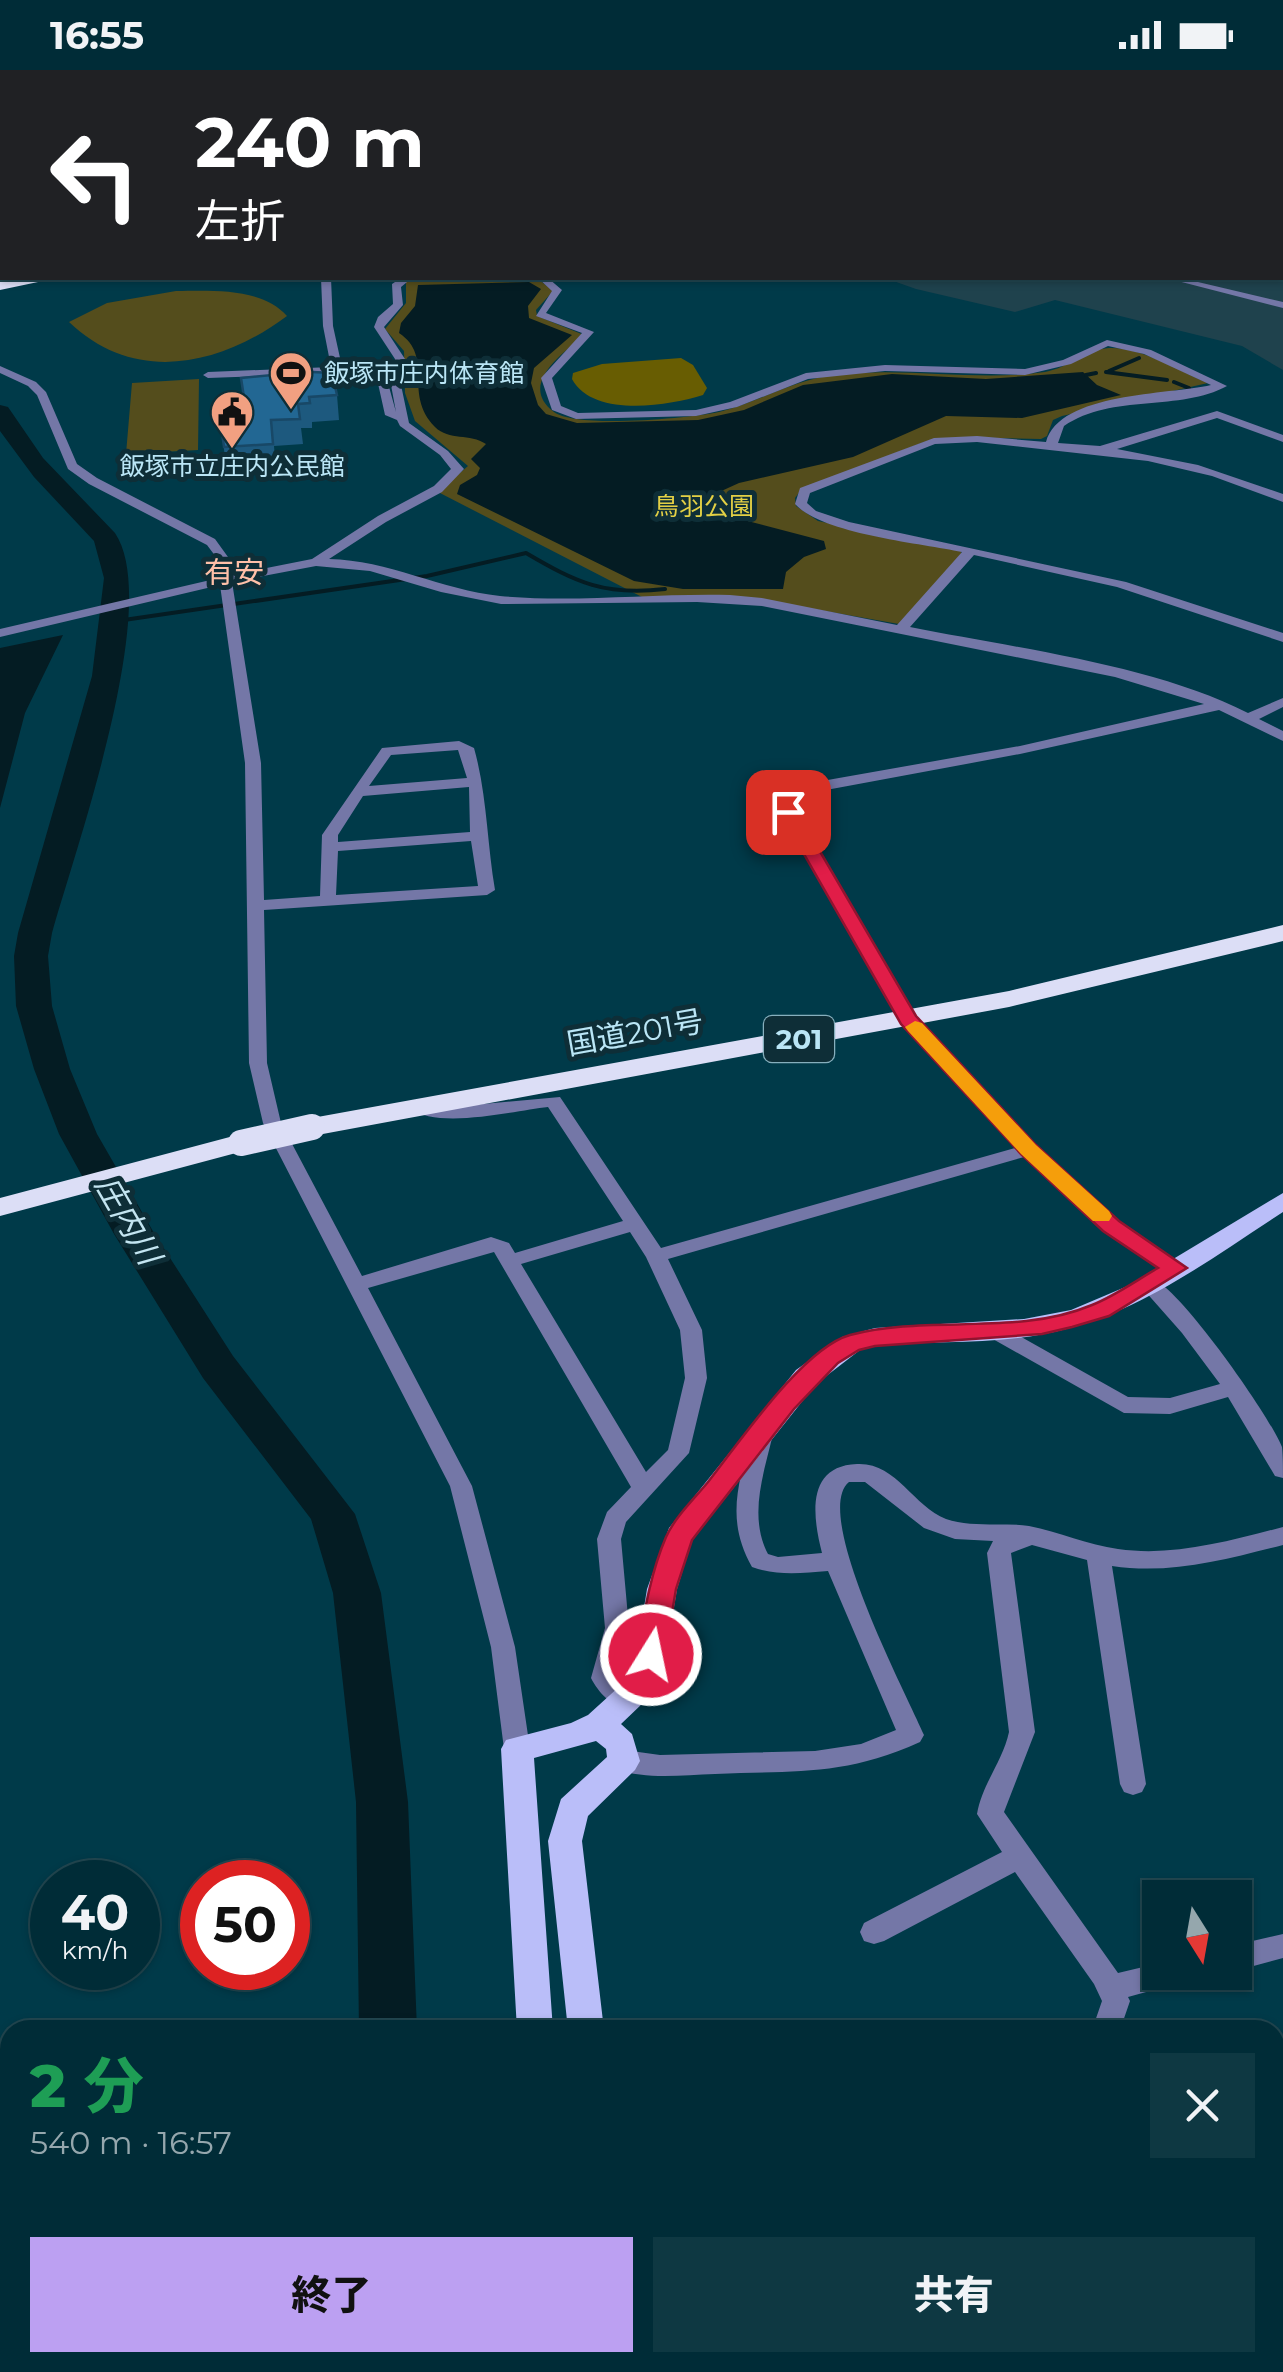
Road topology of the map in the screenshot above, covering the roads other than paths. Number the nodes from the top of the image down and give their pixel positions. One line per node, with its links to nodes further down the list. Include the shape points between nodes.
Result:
1 (33, 280): 6 (highway)
2 (326, 280): 8 (street)
3 (404, 280): 11 (street, via 396,286 398,305 378,328 400,360 396,385)
4 (545, 280): 13 (street, via 557,290 540,314 589,332 546,378 556,408 576,416 706,411 788,380 844,371 1025,372 1107,343 1147,352 1222,386 1067,418)
5 (1179, 280): 7 (street)
6 (0, 284)
7 (1283, 305)
8 (337, 368): 10 (street); 11 (street, via 378,372 389,413)
9 (0, 369): 18 (street, via 42,394 72,466 211,542)
10 (208, 375)
11 (404, 418): 17 (street, via 457,464 455,473)
12 (1283, 438): 14 (street, via 1216,414)
13 (1051, 446): 14 (street); 16 (street, via 928,442 800,497 805,510 823,518)
14 (1101, 450): 15 (street, via 1196,465)
15 (1283, 498)
16 (971, 550): 19 (street); 21 (street, via 1128,584)
17 (318, 560): 18 (street); 19 (street, via 380,567 500,600 738,599)
18 (227, 582): 20 (street); 31 (street, via 254,763)
19 (901, 629): 23 (street, via 1118,673)
20 (0, 632)
21 (1283, 638)
22 (1283, 702): 24 (street)
23 (1222, 705): 24 (street); 33 (street, via 820,785 788,800 788,812)
24 (1249, 718): 25 (street)
25 (1283, 737)
26 (476, 782): 27 (street); 27 (street, via 468,748 459,745 387,751); 28 (street)
27 (362, 790): 29 (street, via 330,835)
28 (478, 836): 29 (street); 30 (street, via 487,890)
29 (330, 848): 30 (street)
30 (328, 900): 31 (street)
31 (254, 906): 42 (street, via 258,1063 272,1123)
32 (1283, 933): 33 (highway, 国道201号 / 201)
33 (908, 1019): 34 (highway, 国道201号 / 201); 35 (street)
34 (419, 1108): 37 (highway, 国道201号 / 201, bridge, via 164,1161); 38 (street, via 439,1114 553,1101)
35 (1028, 1150): 39 (street); 41 (street, via 1111,1226)
36 (1283, 1201): 41 (main road)
37 (0, 1206)
38 (633, 1225): 39 (street); 40 (street)
39 (656, 1256): 48 (street, via 691,1330 696,1378 678,1452)
40 (509, 1261): 42 (street, via 491,1244); 48 (street)
41 (1175, 1268): 43 (main road)
42 (358, 1284): 55 (street, via 460,1486 503,1647)
43 (1151, 1285): 44 (main road, via 1072,1319); 45 (street, via 1198,1333)
44 (991, 1329): 45 (street, via 1124,1404 1170,1406); 46 (main road, via 852,1343 806,1378)
45 (1236, 1387): 47 (street)
46 (763, 1429): 52 (street, via 745,1514 753,1551 778,1566); 53 (main road, via 680,1536 651,1655)
47 (1283, 1470)
48 (643, 1486): 53 (street, via 615,1518 609,1538 618,1628 603,1678)
49 (1034, 1535): 51 (street); 52 (street, via 943,1528 880,1478 844,1474 828,1494); 58 (street, via 999,1553 1022,1732 990,1814)
50 (1283, 1536): 51 (street, via 1175,1560)
51 (1098, 1554): 57 (street)
52 (836, 1561): 56 (street, via 911,1735 873,1754 826,1762 660,1769)
53 (626, 1700): 54 (main road)
54 (599, 1724): 55 (main road, via 550,1745); 56 (main road, via 622,1744)
55 (517, 1749): 64 (main road)
56 (624, 1761): 65 (main road, via 572,1810 566,1831)
57 (1134, 1784)
58 (1020, 1856): 59 (street); 63 (street)
59 (874, 1932)
60 (1283, 1946): 61 (street)
61 (1252, 1954)
62 (1142, 1980): 63 (street)
63 (1111, 1988): 66 (street, via 1116,2000)
64 (533, 2020)
65 (585, 2020)
66 (1109, 2020)

